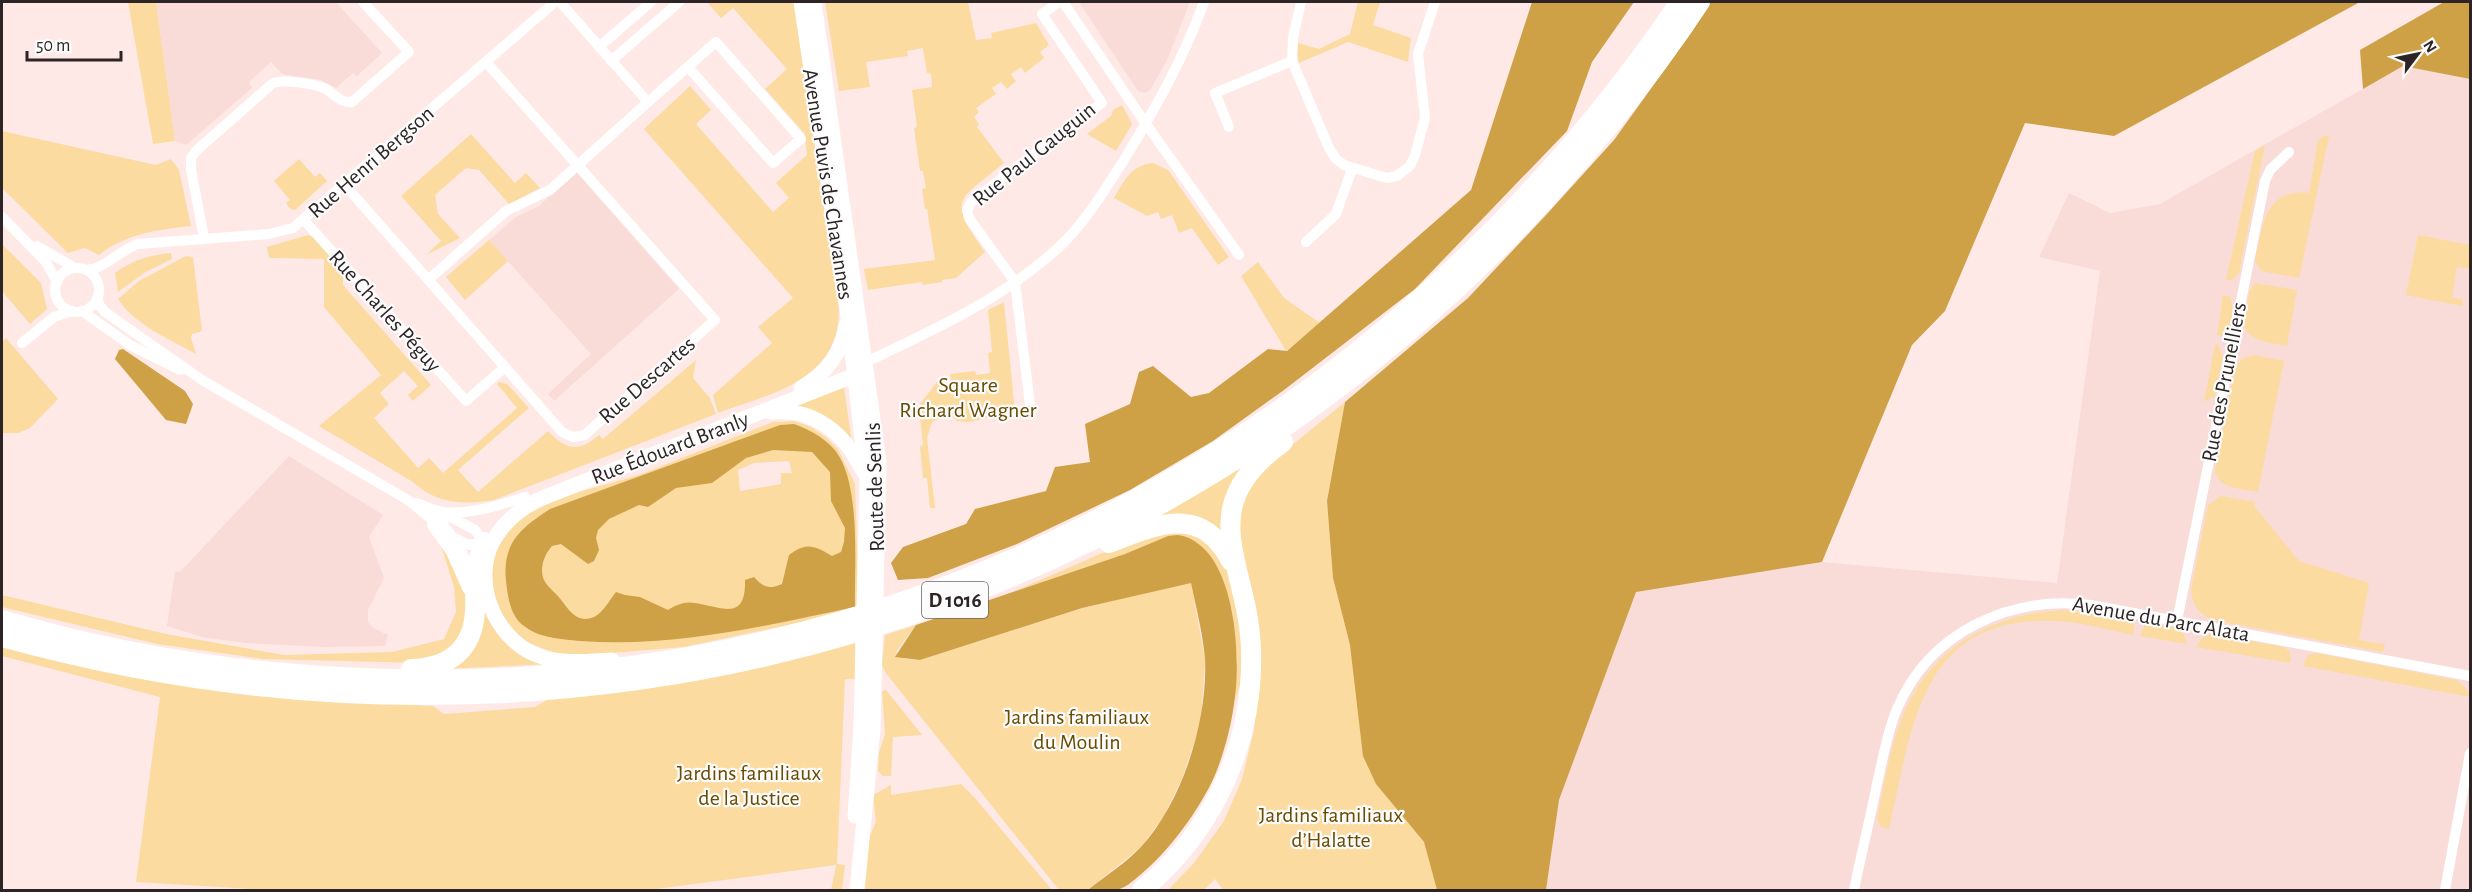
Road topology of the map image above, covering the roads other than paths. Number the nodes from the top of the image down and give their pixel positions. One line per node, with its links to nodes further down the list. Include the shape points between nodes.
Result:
1 (363, 2): 29 (street, via 409,52 352,102 344,102 321,87 283,80 273,83 197,150 190,164)
2 (555, 2): 17 (street, Rue Henri Bergson)
3 (560, 2): 14 (street)
4 (651, 2): 14 (street)
5 (679, 2): 15 (street)
6 (801, 2): 42 (main road, Avenue Puvis de Chavannes)
7 (814, 2): 47 (main road, Avenue Puvis de Chavannes)
8 (1061, 2): 20 (street); 38 (street, Rue Paul Gauguin, via 1041,14 1102,103 972,201 967,210)
9 (1204, 2): 20 (street, via 1175,72)
10 (1301, 2): 16 (street)
11 (1435, 2): 24 (street, via 1418,54 1425,118 1413,161 1402,173 1387,178)
12 (1680, 2): 63 (highway, D 1016, via 1604,106 1510,215 1390,327 1277,413 1160,486 995,567 855,618)
13 (1700, 2): 43 (highway, D 1016, via 1577,165 1484,264)
14 (599, 47): 15 (street)
15 (611, 61): 19 (street)
16 (1292, 61): 21 (street, via 1215,93); 24 (street, via 1329,148 1336,159)
17 (486, 62): 23 (street, Rue Descartes); 25 (street, Rue Henri Bergson)
18 (688, 67): 18 (street, via 716,42 801,139 773,163); 19 (street)
19 (648, 102): 23 (street)
20 (1146, 124): 32 (street); 38 (street, via 1080,225)
21 (1229, 127)
22 (2289, 152): 61 (street, Rue des Prunelliers, via 2265,180)
23 (577, 165): 35 (street, via 543,194 506,211); 46 (street, Rue Descartes, via 715,320 578,437 562,432)
24 (1352, 169): 31 (street, via 1336,214)
25 (344, 184): 27 (street, Rue Henri Bergson); 35 (street, Rue Descartes)
26 (2, 217): 28 (street)
27 (304, 220): 29 (street, Rue Henri Bergson, via 278,233); 46 (street, Rue Charles Péguy, via 466,401)
28 (17, 232): 33 (street); 36 (street, via 46,261)
29 (204, 238): 30 (street, Rue Henri Bergson)
30 (153, 242): 34 (street, Rue Henri Bergson, via 127,248); 37 (street, Rue Henri Bergson, via 114,264)
31 (1306, 242)
32 (1239, 255)
33 (75, 268): 34 (street); 36 (street, via 63,273)
34 (87, 270): 37 (street)
35 (428, 280): 46 (street, Rue Descartes)
36 (57, 282): 39 (street)
37 (98, 282): 40 (street)
38 (1015, 282): 47 (street); 50 (street)
39 (57, 298): 41 (street, via 64,307); 44 (street)
40 (98, 298): 41 (street, via 90,308); 48 (street, via 105,312)
41 (77, 311): 44 (street, via 58,315); 48 (street, via 130,345)
42 (848, 316): 47 (main road, Avenue Puvis de Chavannes); 49 (main road, via 836,355 822,373)
43 (1420, 322): 56 (highway, D 1016, via 1353,390 1268,453 1244,478 1234,501 1230,526); 58 (highway, D 1016, via 1330,395 1219,470 1108,532)
44 (42, 326): 45 (street)
45 (22, 343)
46 (505, 367)
47 (861, 368): 49 (main road, Rue Édouard Branly); 51 (main road, Rue Édouard Branly); 52 (main road, Route de Senlis); 57 (main road, Route de Senlis, via 879,462)
48 (202, 380): 54 (street)
49 (801, 388): 53 (main road, Rue Édouard Branly)
50 (1030, 413)
51 (757, 414): 52 (main road, via 794,412 825,424 850,448); 55 (main road, Rue Édouard Branly, via 535,501 517,512)
52 (867, 482): 57 (main road, Route de Senlis)
53 (525, 497): 54 (street, Rue Édouard Branly); 55 (main road, Rue Édouard Branly, via 500,515)
54 (440, 518): 55 (street, via 475,530); 55 (street, via 463,544); 59 (highway, via 464,564)
55 (490, 544): 59 (highway, via 476,572); 63 (main road, via 485,581 494,614 512,640 538,656 572,661)
56 (1237, 573): 58 (highway, D 1016, via 1224,549 1210,535 1191,525 1170,522); 68 (highway, D 1016, via 1249,625 1250,680 1241,736)
57 (871, 579): 64 (main road)
58 (985, 588): 62 (highway, D 1016, via 885,624 751,660 628,682 487,695 354,694 231,684 102,662)
59 (475, 596): 65 (highway, via 469,638 456,655 439,665 426,669)
60 (2, 620): 65 (highway, D 1016, via 124,650)
61 (2177, 621): 66 (street, Avenue du Parc Alata); 73 (street, Avenue du Parc Alata, via 2091,605 2043,603 1987,618 1934,655 1896,711)
62 (2, 637)
63 (705, 654): 65 (highway, D 1016, via 607,669 490,679 359,679)
64 (869, 663): 69 (main road); 70 (main road, via 873,729)
65 (288, 674)
66 (2470, 676)
67 (2470, 753): 74 (street)
68 (1224, 783): 71 (highway, D 1016, via 1196,834 1170,866); 72 (highway, via 1204,840 1185,868)
69 (847, 891)
70 (857, 891)
71 (1142, 891)
72 (1161, 891)
73 (1854, 891)
74 (2445, 891)

